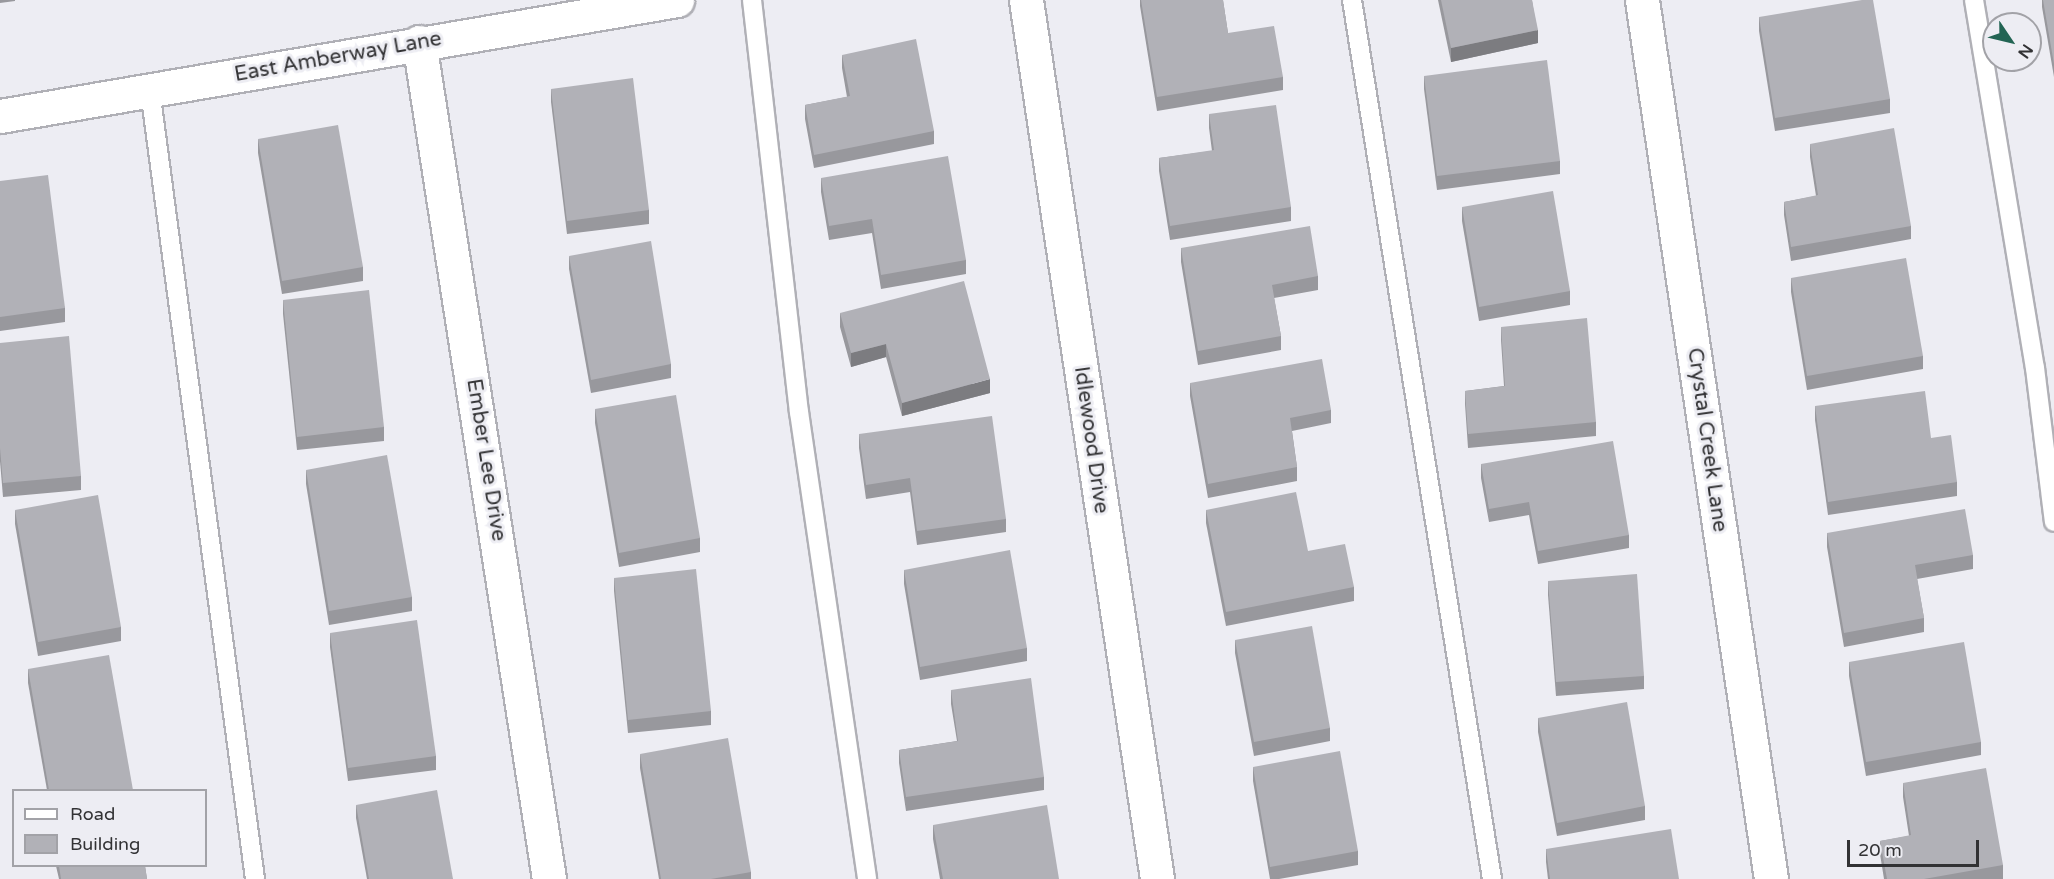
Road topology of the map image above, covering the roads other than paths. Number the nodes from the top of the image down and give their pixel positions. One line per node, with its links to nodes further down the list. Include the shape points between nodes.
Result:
1 (677, 0): 7 (street, East Amberway Lane)
2 (752, 0): 13 (lane, via 798,412)
3 (1026, 0): 14 (street, Idlewood Drive)
4 (1352, 0): 15 (lane)
5 (1642, 0): 16 (street, Crystal Creek Lane)
6 (1974, 0): 10 (lane, via 2035,368)
7 (419, 42): 8 (street, East Amberway Lane); 12 (street, Ember Lee Drive)
8 (150, 90): 9 (street, East Amberway Lane); 11 (lane)
9 (0, 116)
10 (2054, 522)
11 (255, 879)
12 (549, 879)
13 (867, 879)
14 (1156, 879)
15 (1492, 879)
16 (1771, 879)

